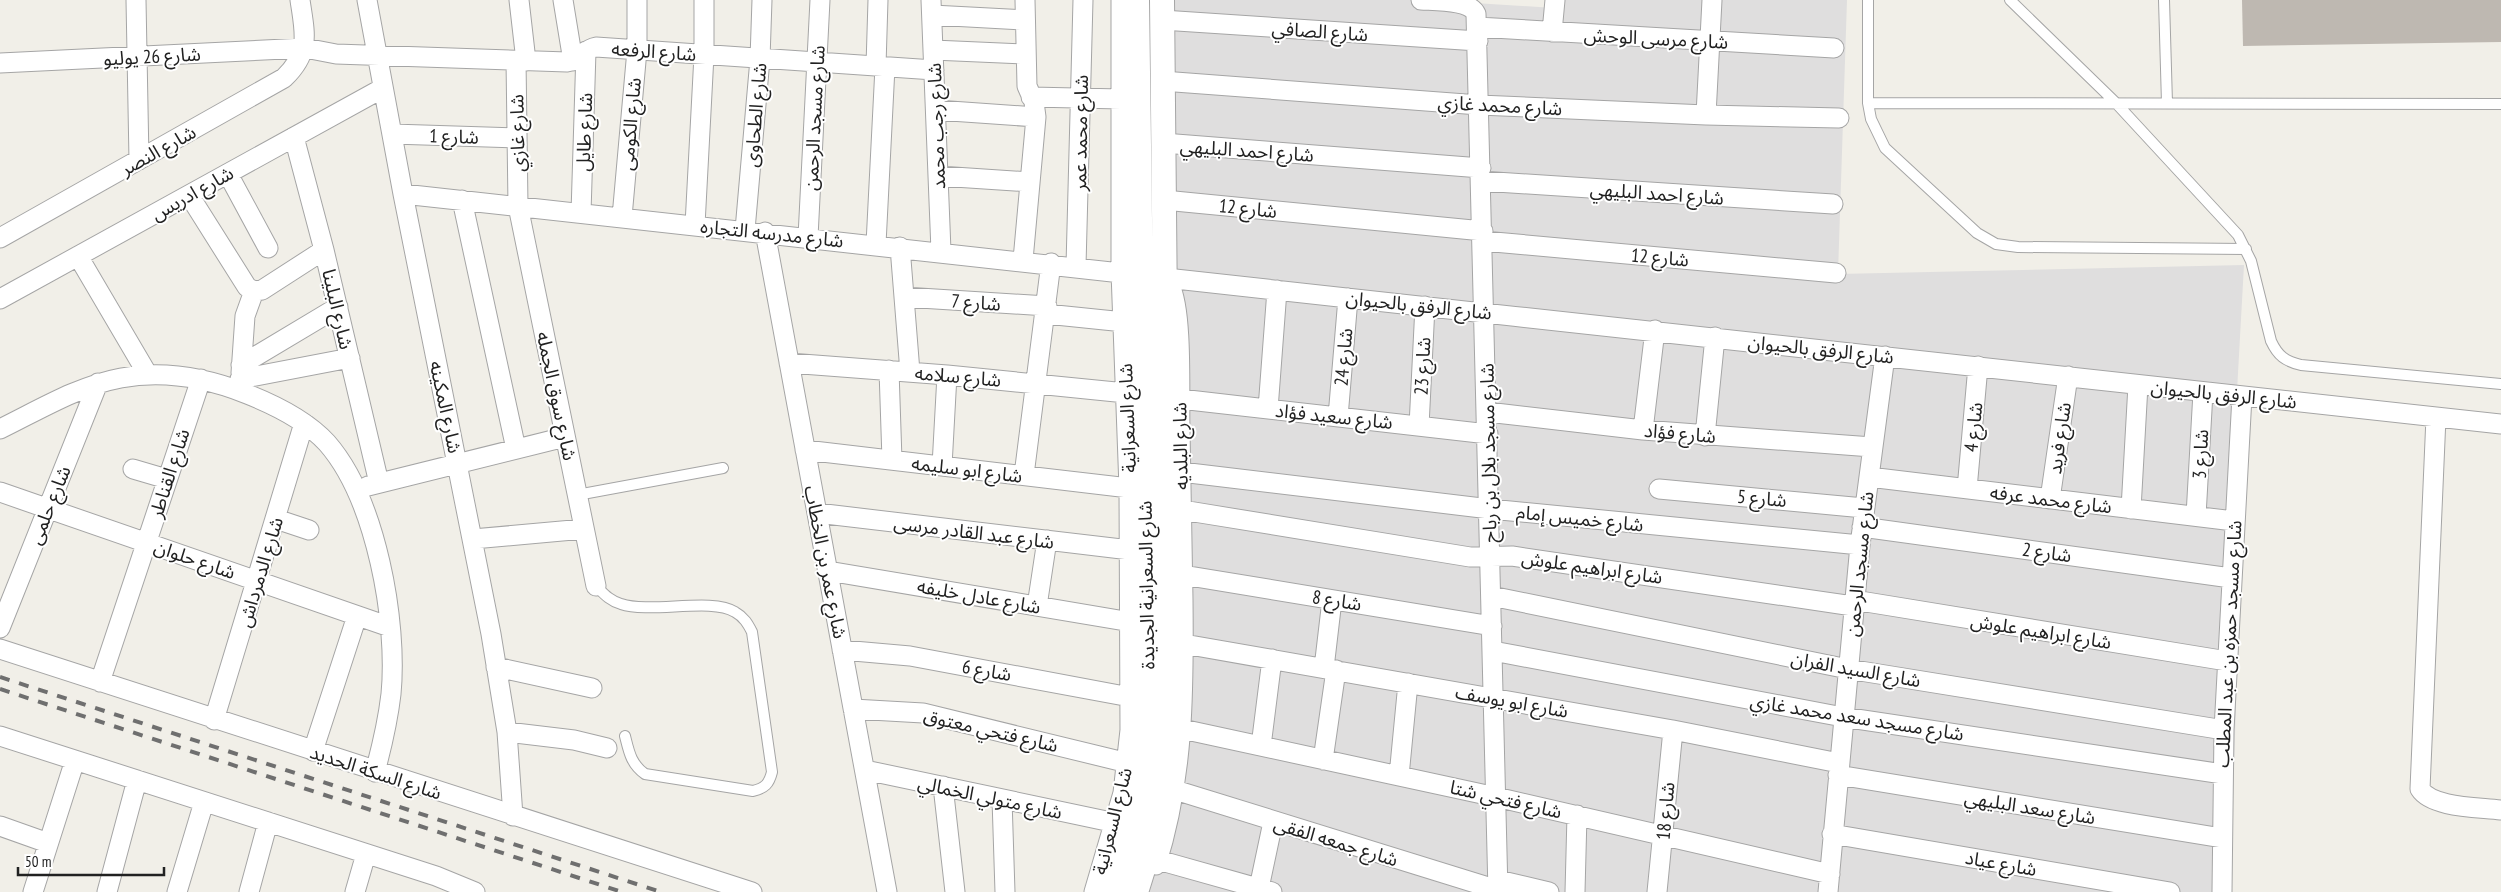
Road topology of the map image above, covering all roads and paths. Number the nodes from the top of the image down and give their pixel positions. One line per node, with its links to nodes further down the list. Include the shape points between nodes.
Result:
1 (136, 0): 33 (street)
2 (300, 0): 27 (street)
3 (367, 0): 34 (street, شارع المكينه)
4 (519, 0): 37 (street, شارع غازي)
5 (563, 0): 35 (street, شارع طايل)
6 (637, 0): 29 (street, شارع الكومى)
7 (704, 0): 32 (street)
8 (762, 0): 36 (street, شارع الطحاوى)
9 (820, 0): 38 (street, شارع مسجد الرحمن)
10 (878, 0): 40 (street)
11 (1025, 0): 23 (street)
12 (1083, 0): 45 (street, شارع محمد عمر)
13 (1121, 0): 46 (street, شارع السعرانية)
14 (1137, 0): 90 (street, شارع البلديه)
15 (1421, 0): 24 (street, via 1466,4 1473,8)
16 (1555, 0): 25 (street)
17 (1712, 0): 26 (street)
18 (1868, 0): 49 (lane)
19 (2010, 0): 47 (lane)
20 (2164, 0): 48 (lane)
21 (931, 7): 23 (street); 30 (street, شارع رجب محمد)
22 (1162, 10): 24 (street, شارع الصافي); 42 (street, شارع البلديه)
23 (1025, 20): 31 (street)
24 (1477, 28): 25 (street, شارع مرسى الوحش); 51 (street, شارع مسجد بلال بن رباح)
25 (1552, 32): 26 (street, شارع مرسى الوحش)
26 (1710, 41): 28 (street, شارع مرسى الوحش); 53 (street)
27 (305, 48): 33 (street, شارع 26 يوليو); 34 (street, شارع 26 يوليو, via 336,54); 60 (street, شارع النصر, via 293,69 274,85)
28 (1834, 48)
29 (637, 50): 32 (street, شارع الرفعه); 35 (street, شارع الرفعه, via 596,47); 72 (street, شارع الكومى)
30 (933, 50): 31 (street); 41 (street, شارع رجب محمد)
31 (1026, 54): 44 (street, via 1027,86)
32 (704, 55): 36 (street, شارع الرفعه); 73 (street)
33 (138, 56): 39 (street, شارع 26 يوليو); 60 (street)
34 (378, 56): 37 (street, شارع الرفعه); 43 (street, شارع المكينه)
35 (580, 56): 37 (street, شارع الرفعه); 71 (street, شارع طايل)
36 (760, 59): 38 (street, شارع الرفعه); 74 (street, شارع الطحاوى)
37 (521, 61): 58 (street, شارع غازي)
38 (818, 62): 40 (street, شارع الرفعه); 77 (street, شارع مسجد الرحمن)
39 (0, 63)
40 (881, 67): 41 (street, شارع الرفعه); 79 (street)
41 (934, 70): 52 (street, شارع رجب محمد)
42 (1162, 81): 51 (street, شارع محمد غازي); 59 (street, شارع البلديه)
43 (383, 88): 56 (street, شارع المكينه); 57 (street, شارع ادريس)
44 (1031, 97): 45 (street); 54 (street)
45 (1080, 98): 46 (street); 88 (street, شارع محمد عمر)
46 (1121, 99): 90 (street, شارع السعرانية)
47 (2115, 102): 48 (lane); 49 (lane); 82 (lane, via 2228,223)
48 (2167, 102): 50 (lane)
49 (1868, 103): 82 (lane, via 1877,134 1896,160 1977,234 1996,244 2018,248)
50 (2501, 104)
51 (1479, 105): 53 (street, شارع محمد غازي); 62 (street, شارع مسجد بلال بن رباح)
52 (936, 110): 54 (street); 63 (street, شارع رجب محمد)
53 (1706, 115): 55 (street, شارع محمد غازي)
54 (1036, 117): 64 (street)
55 (1839, 118)
56 (392, 134): 58 (street, شارع 1); 66 (street, شارع المكينه)
57 (294, 137): 61 (street, شارع ادريس); 83 (street, شارع البلينا)
58 (516, 138): 70 (street, شارع غازي)
59 (1163, 143): 62 (street, شارع احمد البليهي); 68 (street, شارع البلديه)
60 (139, 160): 78 (street, شارع النصر)
61 (228, 174): 65 (street, شارع ادريس); 81 (street)
62 (1481, 175): 69 (street, شارع احمد البليهي); 76 (street, شارع مسجد بلال بن رباح)
63 (938, 176): 64 (street); 84 (street, شارع رجب محمد)
64 (1030, 182): 86 (street)
65 (189, 194): 85 (street, شارع ادريس); 92 (street, via 247,287)
66 (403, 194): 67 (street, شارع مدرسه التجاره); 138 (street, شارع المكينه)
67 (462, 200): 70 (street, شارع مدرسه التجاره); 135 (street)
68 (1164, 200): 76 (street, شارع 12); 90 (street, شارع البلديه)
69 (1833, 204)
70 (518, 206): 71 (street, شارع مدرسه التجاره); 133 (street, شارع سوق الجمله)
71 (581, 213): 72 (street, شارع مدرسه التجاره)
72 (622, 217): 73 (street, شارع مدرسه التجاره)
73 (695, 225): 74 (street, شارع مدرسه التجاره)
74 (745, 230): 75 (street, شارع مدرسه التجاره)
75 (765, 232): 77 (street, شارع مدرسه التجاره); 105 (street, شارع عمر بن الخطاب)
76 (1483, 236): 89 (street, شارع 12); 99 (street, شارع مسجد بلال بن رباح)
77 (808, 237): 79 (street, شارع مدرسه التجاره)
78 (0, 238)
79 (876, 244): 80 (street, شارع مدرسه التجاره)
80 (900, 247): 84 (street, شارع مدرسه التجاره); 93 (street)
81 (268, 248)
82 (2246, 248): 116 (lane, via 2271,342 2277,354 2288,362)
83 (324, 250): 92 (street, via 262,290); 97 (street, شارع البلينا)
84 (941, 251): 86 (street, شارع مدرسه التجاره)
85 (78, 256): 95 (street, شارع ادريس); 109 (street)
86 (1023, 260): 87 (street, شارع مدرسه التجاره)
87 (1051, 263): 88 (street, شارع مدرسه التجاره); 98 (street)
88 (1076, 266): 90 (street, شارع مدرسه التجاره)
89 (1836, 273)
90 (1142, 274): 91 (street, شارع الرفق بالحيوان); 100 (street, شارع السعرانية); 121 (street, شارع البلديه, via 1176,302); 254 (street, شارع السعرانية الجديدة, via 1147,729 1139,804); 255 (street, شارع السعرانية الجديدة, via 1169,733 1160,804)
91 (1277, 290): 94 (street, شارع الرفق بالحيوان); 122 (street)
92 (254, 291): 112 (street, via 245,316)
93 (904, 297): 98 (street, شارع 7); 108 (street)
94 (1348, 298): 96 (street, شارع الرفق بالحيوان); 124 (street, شارع 24)
95 (0, 299)
96 (1425, 306): 99 (street, شارع الرفق بالحيوان); 128 (street, شارع 23)
97 (338, 307): 104 (street, شارع البلينا); 112 (street)
98 (1047, 310): 100 (street, شارع 7); 115 (street)
99 (1485, 312): 101 (street, شارع الرفق بالحيوان); 123 (street, شارع مسجد بلال بن رباح)
100 (1124, 322): 119 (street, شارع السعرانية)
101 (1655, 330): 102 (street, شارع الرفق بالحيوان); 130 (street)
102 (1715, 337): 103 (street, شارع الرفق بالحيوان); 132 (street)
103 (1885, 356): 106 (street, شارع الرفق بالحيوان); 134 (street, شارع مسجد الرحمن)
104 (350, 358): 112 (street); 146 (street, شارع البلينا)
105 (789, 363): 107 (street, شارع سلامه); 136 (street, شارع عمر بن الخطاب)
106 (1978, 366): 111 (street, شارع الرفق بالحيوان); 148 (street, شارع 4)
107 (889, 370): 108 (street, شارع سلامه); 137 (street)
108 (910, 372): 110 (street, شارع سلامه)
109 (148, 375): 113 (street); 114 (street)
110 (947, 375): 115 (street, شارع سلامه); 139 (street)
111 (2068, 376): 117 (street, شارع الرفق بالحيوان); 153 (street, شارع فريد)
112 (240, 378): 113 (street); 126 (street, via 271,404)
113 (201, 379): 145 (street, شارع القناطر)
114 (98, 383): 129 (street); 154 (street, شارع حلمى)
115 (1037, 384): 119 (street, شارع سلامه); 143 (street)
116 (2501, 384)
117 (2138, 385): 118 (street, شارع الرفق بالحيوان); 156 (street)
118 (2203, 392): 120 (street, شارع الرفق بالحيوان); 160 (street, شارع 3)
119 (1126, 393): 147 (street, شارع السعرانية)
120 (2242, 396): 125 (street, شارع الرفق بالحيوان); 162 (street, شارع مسجد حمزه بن عبد المطلب)
121 (1180, 399): 122 (street, شارع سعيد فؤاد); 142 (street, شارع البلديه)
122 (1268, 409): 124 (street, شارع سعيد فؤاد)
123 (1487, 412): 130 (street, شارع فؤاد); 131 (street, شارع مسجد بلال بن رباح)
124 (1338, 417): 128 (street, شارع سعيد فؤاد)
125 (2436, 417): 127 (street, شارع الرفق بالحيوان); 226 (street, via 2420,789 2437,802)
126 (304, 423): 149 (street, via 326,442); 161 (street, شارع الدمرداش)
127 (2501, 424)
128 (1419, 426): 131 (street, شارع سعيد فؤاد)
129 (0, 430)
130 (1643, 430): 132 (street, شارع فؤاد)
131 (1488, 434): 157 (street, شارع مسجد بلال بن رباح)
132 (1705, 436): 134 (street, شارع فؤاد)
133 (565, 437): 135 (street); 152 (street, شارع سوق الجمله)
134 (1872, 447): 144 (street, شارع مسجد الرحمن)
135 (516, 449): 138 (street)
136 (805, 450): 137 (street, شارع ابو سليمه); 159 (street, شارع عمر بن الخطاب)
137 (892, 460): 139 (street, شارع ابو سليمه)
138 (458, 464): 146 (street); 166 (street, شارع المكينه)
139 (942, 466): 143 (street, شارع ابو سليمه)
140 (723, 468): 152 (lane)
141 (133, 470): 145 (street)
142 (1181, 472): 157 (street, شارع خميس إمام); 158 (street, شارع البلديه)
143 (1024, 475): 147 (street, شارع ابو سليمه)
144 (1868, 477): 148 (street, شارع محمد عرفه); 155 (street, شارع مسجد الرحمن)
145 (167, 479): 168 (street, شارع القناطر)
146 (379, 483): 149 (street)
147 (1129, 488): 170 (street, شارع السعرانية)
148 (1967, 488): 153 (street, شارع محمد عرفه)
149 (357, 489): 184 (street, via 378,556)
150 (1659, 489): 155 (street, شارع 5)
151 (0, 492): 154 (street, شارع حلوان)
152 (577, 495): 164 (street, شارع سوق الجمله)
153 (2050, 499): 156 (street, شارع محمد عرفه)
154 (48, 508): 168 (street, شارع حلوان); 185 (street, شارع حلمى)
155 (1864, 508): 163 (street, شارع مسجد الرحمن)
156 (2131, 508): 160 (street, شارع محمد عرفه)
157 (1490, 509): 169 (street, شارع خميس إمام); 171 (street, شارع مسجد بلال بن رباح)
158 (1182, 510): 171 (street, شارع ابراهيم علوش, via 1470,557); 173 (street, شارع البلديه)
159 (817, 513): 167 (street, شارع عبد القادر مرسى); 172 (street, شارع عمر بن الخطاب)
160 (2196, 516): 162 (street, شارع محمد عرفه)
161 (276, 518): 165 (street); 175 (street, شارع الدمرداش)
162 (2234, 521): 174 (street, شارع مسجد حمزه بن عبد المطلب)
163 (1862, 526): 169 (street, شارع مسجد الرحمن); 174 (street, شارع 2)
164 (584, 529): 166 (street); 176 (street, شارع سوق الجمله)
165 (309, 530)
166 (473, 540): 192 (street, شارع المكينه)
167 (1046, 540): 170 (street, شارع عبد القادر مرسى); 180 (street)
168 (146, 542): 175 (street, شارع حلوان); 195 (street, شارع القناطر)
169 (1860, 545): 179 (street, شارع مسجد الرحمن)
170 (1130, 550): 182 (street, شارع السعرانية)
171 (1490, 557): 177 (street, شارع مسجد بلال بن رباح); 179 (street, شارع ابراهيم علوش, via 1512,556)
172 (828, 570): 180 (street, شارع عادل خليفه); 188 (street, شارع عمر بن الخطاب)
173 (1183, 575): 178 (street, شارع 8); 186 (street, شارع البلديه)
174 (2231, 578): 191 (street, شارع مسجد حمزه بن عبد المطلب)
175 (257, 580): 181 (street, شارع حلوان); 202 (street, شارع الدمرداش)
176 (596, 586): 208 (lane, via 607,598 621,604 636,607 721,607 746,620 752,632 772,772 770,782 753,791 645,774 631,760)
177 (1491, 596): 183 (street, شارع مسجد بلال بن رباح); 194 (street, شارع السيد الفران)
178 (1332, 600): 183 (street, شارع 8); 193 (street)
179 (1854, 603): 191 (street, شارع ابراهيم علوش); 194 (street, شارع مسجد الرحمن)
180 (1037, 606): 182 (street, شارع عادل خليفه)
181 (357, 616): 184 (street, شارع حلوان); 211 (street)
182 (1131, 622): 198 (street, شارع السعرانية)
183 (1492, 626): 189 (street, شارع مسجد بلال بن رباح)
184 (390, 627): 217 (street, via 391,693)
185 (0, 628)
186 (1184, 644): 190 (street, شارع ابو يوسف); 203 (street, شارع البلديه)
187 (0, 649): 195 (street, شارع السكة الحديد)
188 (842, 650): 198 (street, شارع 6, via 910,656); 200 (street, شارع عمر بن الخطاب)
189 (1493, 651): 199 (street, شارع مسجد بلال بن رباح); 201 (street, شارع مسجد سعد محمد غازي)
190 (1272, 659): 193 (street, شارع ابو يوسف); 209 (street)
191 (2227, 661): 205 (street, شارع مسجد حمزه بن عبد المطلب)
192 (496, 667): 197 (street); 206 (street, شارع المكينه)
193 (1330, 669): 196 (street, شارع ابو يوسف); 213 (street)
194 (1848, 669): 201 (street, شارع مسجد الرحمن); 205 (street, شارع السيد الفران)
195 (100, 682): 202 (street, شارع السكة الحديد)
196 (1408, 683): 199 (street, شارع ابو يوسف); 219 (street)
197 (592, 688)
198 (1130, 696): 214 (street, شارع السعرانية)
199 (1493, 698): 204 (street, شارع ابو يوسف); 223 (street, شارع مسجد بلال بن رباح)
200 (853, 709): 214 (street, شارع فتحي معتوق, via 918,712); 216 (street, شارع عمر بن الخطاب)
201 (1843, 717): 215 (street, شارع مسجد الرحمن); 218 (street, شارع مسجد سعد محمد غازي)
202 (214, 720): 211 (street, شارع السكة الحديد)
203 (1182, 729): 209 (street, شارع فتحي شتا); 222 (street, شارع البلديه)
204 (1673, 730): 215 (street, شارع ابو يوسف); 234 (street, شارع 18)
205 (2224, 730): 218 (street, شارع مسجد حمزه بن عبد المطلب)
206 (507, 732): 210 (street, via 549,736); 228 (street, شارع المكينه)
207 (0, 736): 212 (street)
208 (625, 736)
209 (1260, 746): 213 (street, شارع فتحي شتا)
210 (607, 748)
211 (313, 752): 217 (street, شارع السكة الحديد)
212 (75, 760): 220 (street); 236 (street)
213 (1323, 760): 219 (street, شارع فتحي شتا)
214 (1128, 763): 231 (street, شارع السعرانية)
215 (1838, 769): 233 (street, شارع مسجد الرحمن); 235 (street, شارع سعد البليهي)
216 (865, 770): 221 (street, شارع متولي الخمالي); 250 (street, شارع عمر بن الخطاب)
217 (375, 772): 228 (street, شارع السكة الحديد)
218 (2223, 774): 235 (street, شارع مسجد حمزه بن عبد المطلب)
219 (1399, 776): 223 (street, شارع فتحي شتا)
220 (137, 780): 225 (street); 244 (street)
221 (943, 786): 224 (street, شارع متولي الخمالي); 251 (street)
222 (1175, 790): 230 (street, شارع جمعه الفقى); 238 (street, شارع البلديه)
223 (1496, 797): 227 (street, شارع فتحي شتا); 241 (street, شارع مسجد بلال بن رباح)
224 (1002, 799): 231 (street, شارع متولي الخمالي); 252 (street)
225 (204, 802): 229 (street); 245 (street)
226 (2501, 810)
227 (1577, 815): 234 (street, شارع فتحي شتا); 258 (street)
228 (513, 816): 249 (street, شارع السكة الحديد)
229 (268, 822): 237 (street); 246 (street)
230 (1273, 822): 241 (street, شارع جمعه الفقى); 242 (street)
231 (1116, 823): 253 (street, شارع السعرانية)
232 (0, 826): 236 (street)
233 (1832, 834): 239 (street, شارع مسجد الرحمن); 260 (street, شارع عياد)
234 (1663, 835): 239 (street, شارع فتحي شتا); 259 (street, شارع 18)
235 (2222, 838): 261 (street, شارع مسجد حمزه بن عبد المطلب)
236 (48, 843): 243 (street)
237 (366, 854): 240 (street); 247 (street)
238 (1158, 860): 242 (street); 256 (street, شارع البلديه)
239 (1829, 883)
240 (434, 884): 248 (street)
241 (1498, 887): 257 (street, شارع جمعه الفقى)
242 (1259, 890)
243 (33, 892)
244 (107, 892)
245 (177, 892)
246 (248, 892)
247 (356, 892)
248 (475, 892)
249 (752, 892)
250 (888, 892)
251 (955, 892)
252 (1005, 892)
253 (1094, 892)
254 (1114, 892)
255 (1136, 892)
256 (1147, 892)
257 (1549, 892)
258 (1575, 892)
259 (1657, 892)
260 (2170, 892)
261 (2222, 892)

